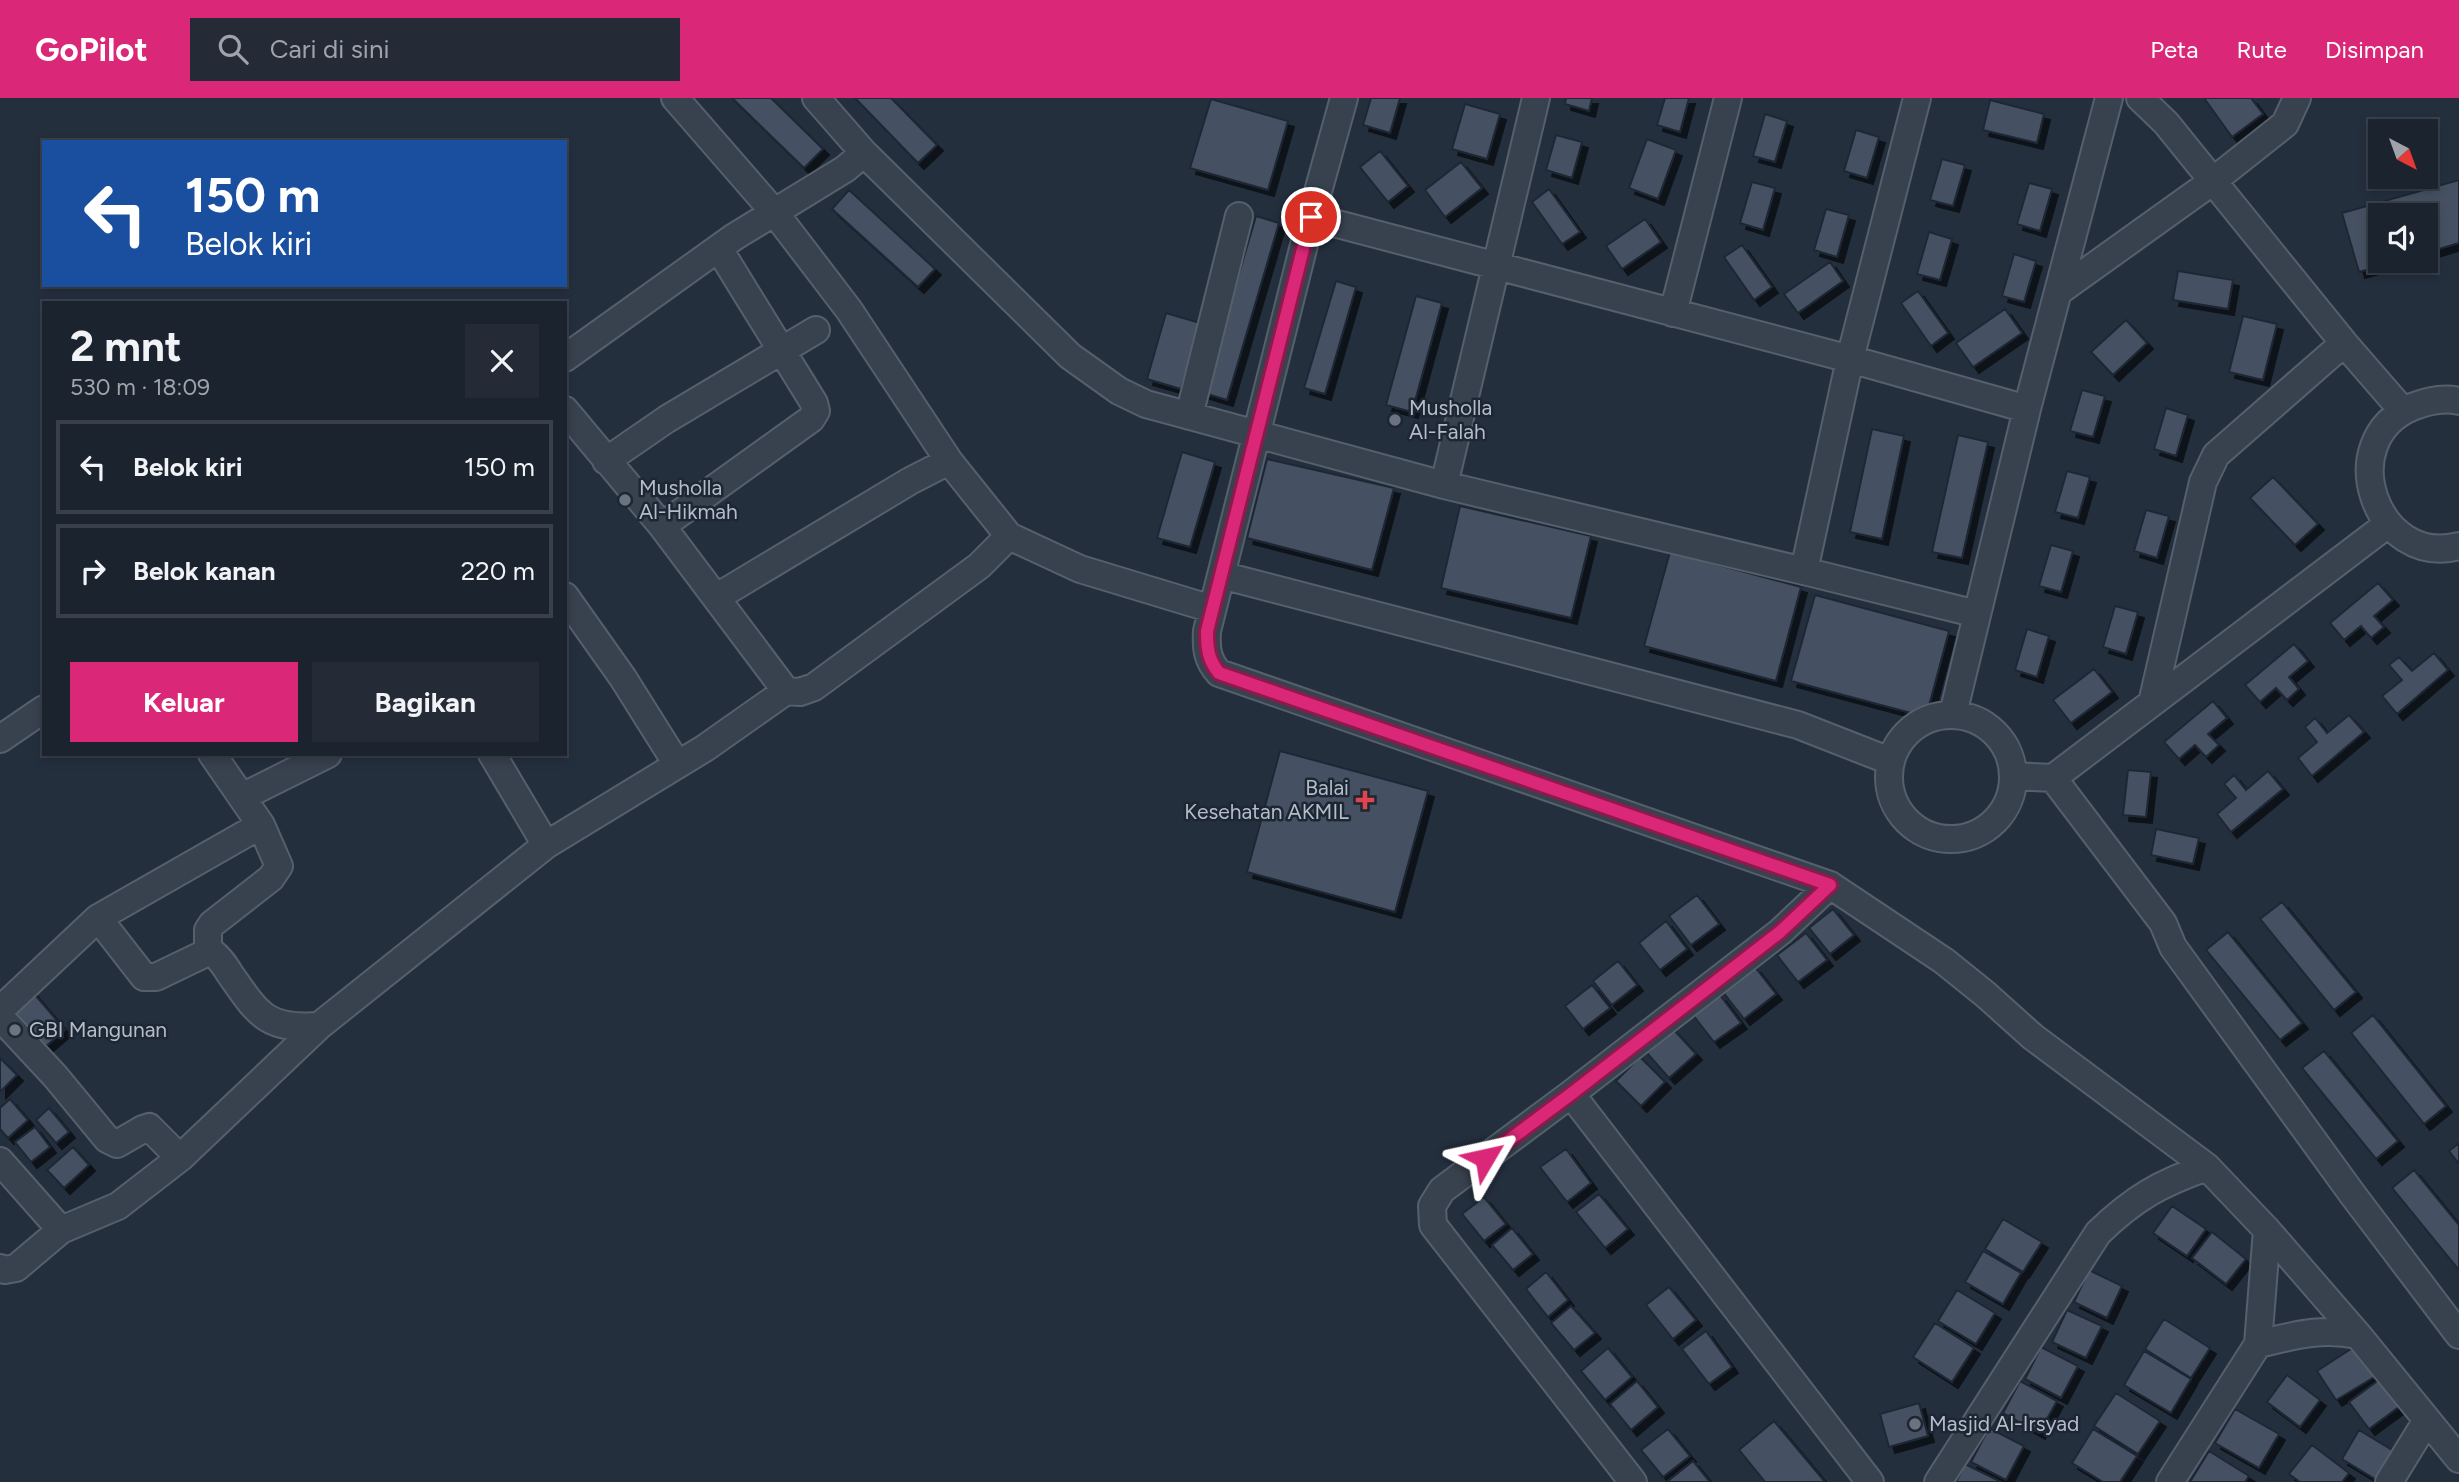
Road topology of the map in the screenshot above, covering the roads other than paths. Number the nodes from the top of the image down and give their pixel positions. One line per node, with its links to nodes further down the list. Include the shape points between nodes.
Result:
1 (676, 98): 12 (street)
2 (816, 98): 10 (street)
3 (1344, 98): 14 (street)
4 (1536, 98): 16 (street)
5 (1728, 98): 18 (street)
6 (1917, 98): 23 (street)
7 (2109, 98): 17 (street)
8 (2140, 98): 11 (street)
9 (2297, 98): 11 (street, via 2285,124)
10 (864, 153): 12 (street); 28 (street, via 1070,356 1119,391 1146,404)
11 (2213, 181): 17 (street); 20 (street)
12 (768, 216): 15 (street); 31 (street, via 849,310)
13 (1239, 216): 28 (street)
14 (1311, 217): 16 (street); 29 (street)
15 (726, 243): 21 (street); 22 (street)
16 (1495, 267): 18 (street); 32 (street)
17 (2058, 292): 25 (street)
18 (1673, 313): 23 (street)
19 (816, 330): 21 (street)
20 (2344, 343): 26 (street); 44 (street, via 2216,455 2203,482)
21 (782, 351): 30 (street); 34 (street, via 814,403 814,416)
22 (567, 357)
23 (1850, 359): 25 (street); 37 (street)
24 (2459, 401): 26 (street, via 2427,401)
25 (2027, 409): 41 (street)
26 (2403, 411): 33 (street, via 2375,443 2370,464 2376,506)
27 (567, 412): 30 (street)
28 (1189, 415): 29 (street)
29 (1256, 433): 32 (street); 38 (street)
30 (606, 461): 34 (street)
31 (949, 461): 35 (street); 39 (street)
32 (1444, 485): 37 (street)
33 (2388, 524): 36 (street, via 2427,546); 44 (street)
34 (662, 526): 39 (street)
35 (1004, 542): 42 (street, via 1116,580); 43 (street, via 979,566 814,688)
36 (2459, 545)
37 (1804, 571): 41 (street)
38 (1221, 575): 42 (street); 51 (street, via 1798,725)
39 (717, 597): 43 (street)
40 (567, 599): 52 (street)
41 (1977, 614): 46 (street)
42 (1209, 628): 58 (street, via 1212,665 1219,673)
43 (786, 691): 52 (street)
44 (2152, 703): 54 (street)
45 (42, 710): 47 (street)
46 (1953, 714): 51 (street, via 1916,725 1902,737); 53 (street, via 1976,719 1999,736 2010,755)
47 (0, 739)
48 (213, 756): 55 (street)
49 (324, 756): 55 (street)
50 (493, 756): 57 (street)
51 (1890, 761): 53 (street, via 1888,785 1902,817 1926,835 1948,840 1988,828 2010,798)
52 (677, 764): 57 (street)
53 (2014, 776): 54 (street)
54 (2053, 778): 71 (street)
55 (243, 797): 56 (street)
56 (261, 825): 59 (street); 60 (street, via 279,866 271,878 212,923)
57 (546, 845): 62 (street)
58 (1830, 885): 63 (street, via 1780,932); 66 (street, via 1944,961 2033,1037)
59 (98, 918): 60 (street, via 149,979); 61 (street)
60 (208, 952): 62 (street, via 218,956 266,1019 294,1027)
61 (3, 1003): 64 (street, via 107,1139 117,1144 149,1127)
62 (319, 1026): 64 (street)
63 (1571, 1094): 75 (street, via 1442,1190 1432,1206 1433,1225); 76 (street)
64 (180, 1158): 67 (street, via 118,1206)
65 (0, 1161): 67 (street)
66 (2207, 1167): 68 (street); 77 (street, via 2170,1180 2135,1201 2098,1233)
67 (61, 1230): 69 (street, via 16,1268)
68 (2267, 1230): 70 (street); 72 (street)
69 (0, 1268)
70 (2358, 1335): 72 (street, via 2337,1330 2311,1332); 73 (street)
71 (2459, 1335)
72 (2258, 1344): 78 (street)
73 (2427, 1420): 74 (street); 79 (street)
74 (2459, 1459)
75 (1633, 1482)
76 (1870, 1482)
77 (1938, 1482)
78 (2170, 1482)
79 (2389, 1482)

